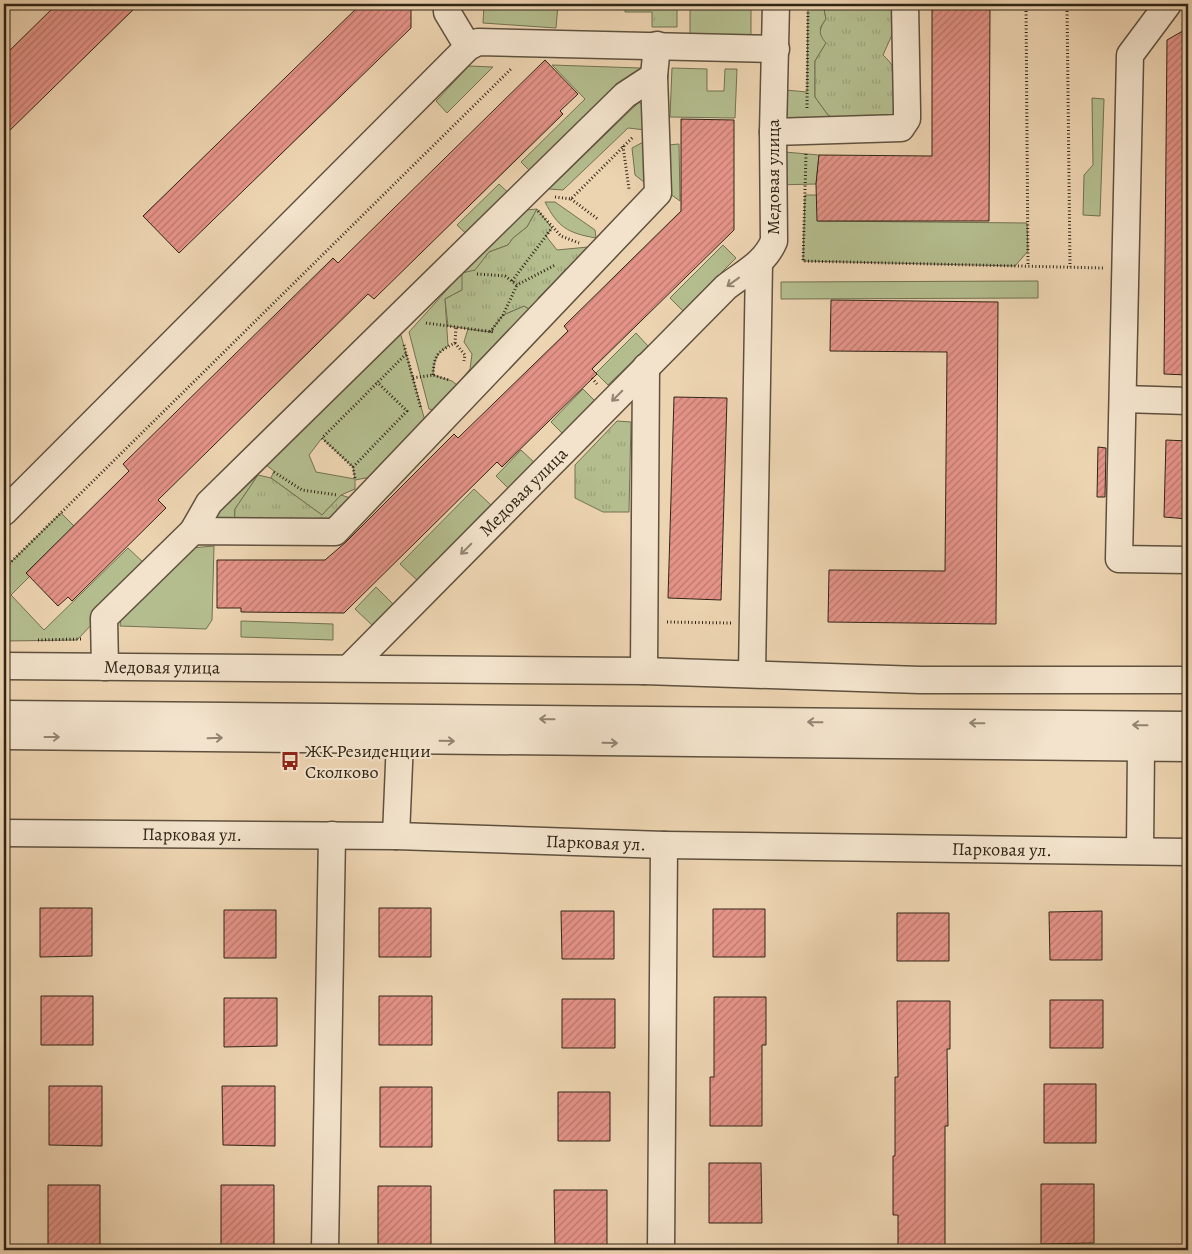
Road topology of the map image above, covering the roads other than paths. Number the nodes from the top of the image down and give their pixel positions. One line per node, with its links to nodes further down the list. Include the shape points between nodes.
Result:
1 (447, 4): 6 (street, via 447,12)
2 (776, 4): 7 (street, Медовая улица)
3 (905, 4): 9 (street, via 907,119 901,128)
4 (1168, 4): 12 (street, via 1130,55)
5 (657, 45): 6 (street, via 478,42); 7 (street); 8 (street)
6 (468, 47): 14 (street)
7 (776, 48): 9 (street, Медовая улица)
8 (654, 76): 15 (street, via 625,95 209,503); 15 (street, via 658,192 604,236 521,336 428,433 364,490 335,532)
9 (773, 132): 10 (street, Медовая улица, via 774,241)
10 (764, 257): 11 (street, Медовая улица, one-way to 11, via 726,286); 21 (street)
11 (646, 367): 19 (street, Медовая улица, one-way to 19); 20 (street)
12 (1123, 399): 13 (street); 16 (street, via 1119,559)
13 (1188, 401)
14 (4, 512)
15 (193, 531): 18 (street, via 104,618)
16 (1188, 560)
17 (4, 666): 18 (street, Медовая улица)
18 (105, 667): 19 (street, Медовая улица)
19 (349, 668): 20 (street)
20 (644, 671): 21 (street)
21 (752, 674): 22 (street, via 920,680)
22 (1188, 680)
23 (4, 714): 24 (street, one-way to 23)
24 (1188, 725)
25 (4, 736): 26 (street, one-way to 26)
26 (400, 740): 27 (street, one-way to 27); 31 (street)
27 (1141, 748): 28 (street); 33 (street)
28 (1188, 748)
29 (4, 833): 30 (street, Парковая ул.)
30 (332, 836): 31 (street, Парковая ул.); 35 (street)
31 (396, 836): 32 (street, Парковая ул.)
32 (664, 845): 33 (street, Парковая ул.); 36 (street)
33 (1140, 851): 34 (street, Парковая ул.)
34 (1188, 852)
35 (325, 1250)
36 (661, 1250)

